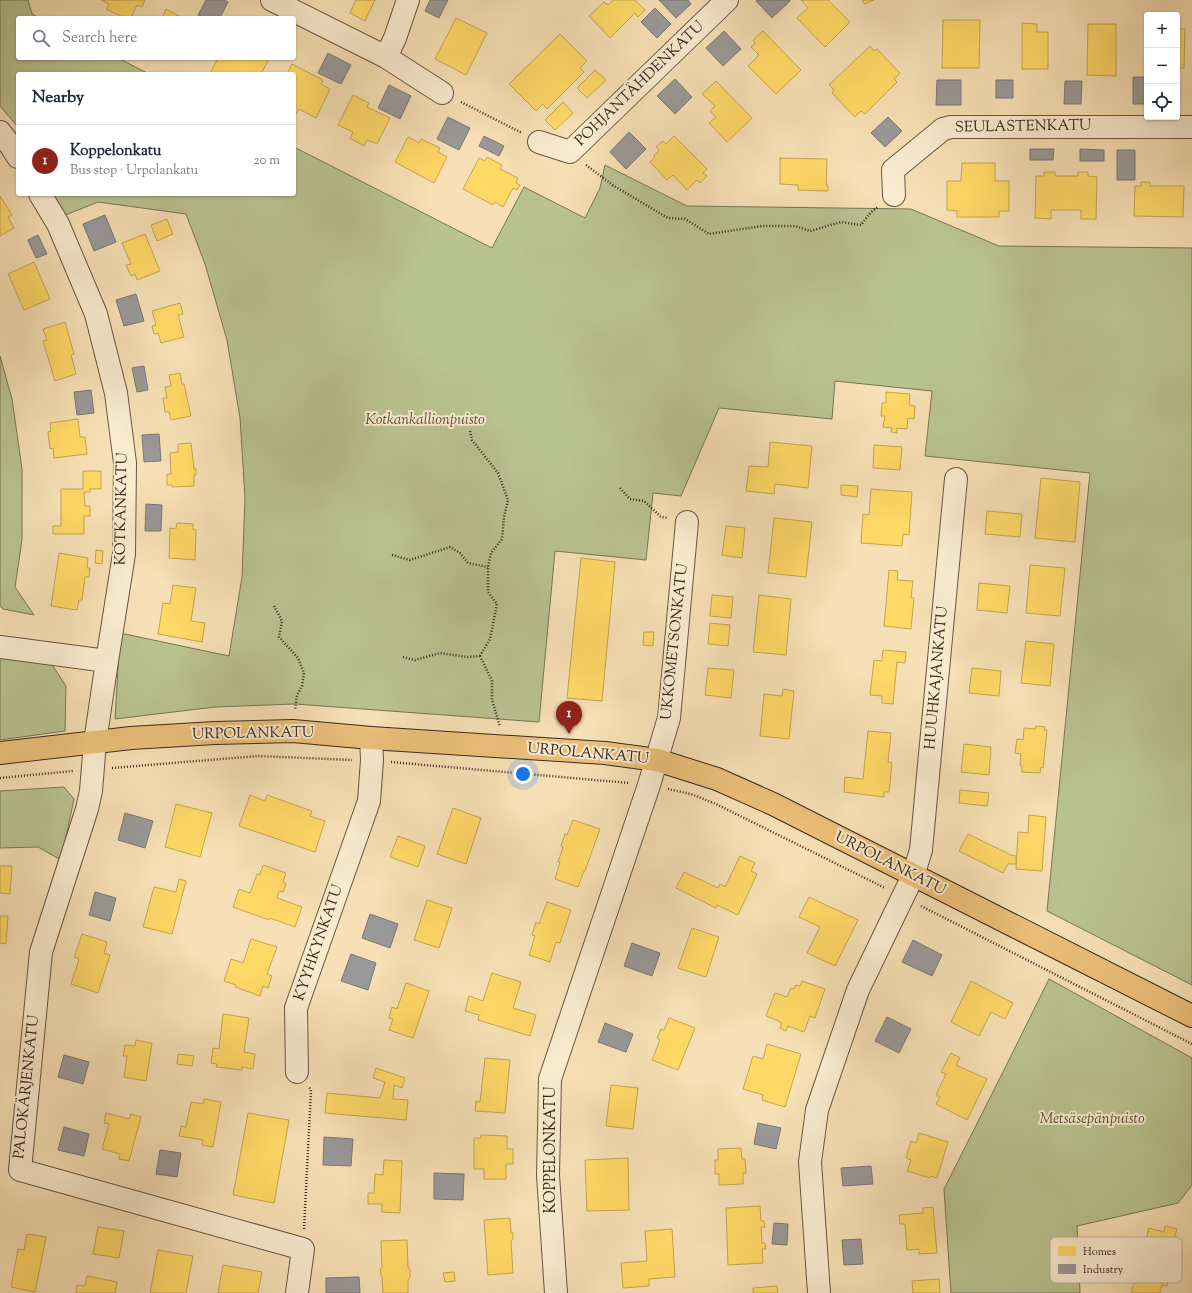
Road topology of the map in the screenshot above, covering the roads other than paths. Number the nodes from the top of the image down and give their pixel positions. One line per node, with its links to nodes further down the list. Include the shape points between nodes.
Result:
1 (272, 0): 4 (street)
2 (408, 0): 4 (street)
3 (727, 0): 8 (street, POHJANTÄHDENKATU, via 570,152)
4 (386, 56): 5 (street)
5 (442, 93)
6 (1192, 127): 10 (street, SEULASTENKATU, via 951,127 943,129 893,170)
7 (0, 132): 9 (street)
8 (539, 142)
9 (16, 154)
10 (894, 195)
11 (41, 196): 15 (street, KOTKANKATU, via 58,224 96,314 116,393 125,463 124,554)
12 (956, 479): 20 (street, HUUHKAJANKATU, via 921,850)
13 (687, 522): 19 (street, UKKOMETSONKATU, via 669,718)
14 (0, 647): 15 (street)
15 (107, 662): 17 (street, KOTKANKATU)
16 (371, 738): 17 (main road, URPOLANKATU, via 293,731 215,733); 19 (main road, URPOLANKATU, via 605,753); 22 (street, KYYHKYNKATU, via 372,760 368,801 296,1008)
17 (95, 742): 18 (main road, URPOLANKATU); 23 (street, PALOKÄRJENKATU, via 87,809 41,952 20,1170 303,1249)
18 (0, 753)
19 (657, 760): 20 (main road, URPOLANKATU, via 717,779 766,801); 24 (street, KOPPELONKATU, via 550,1079 548,1175)
20 (913, 876): 21 (main road, URPOLANKATU); 25 (street, HUUHKAJANKATU, via 858,990 816,1110 810,1162)
21 (1192, 1016)
22 (298, 1072)
23 (297, 1293)
24 (556, 1293)
25 (820, 1293)

